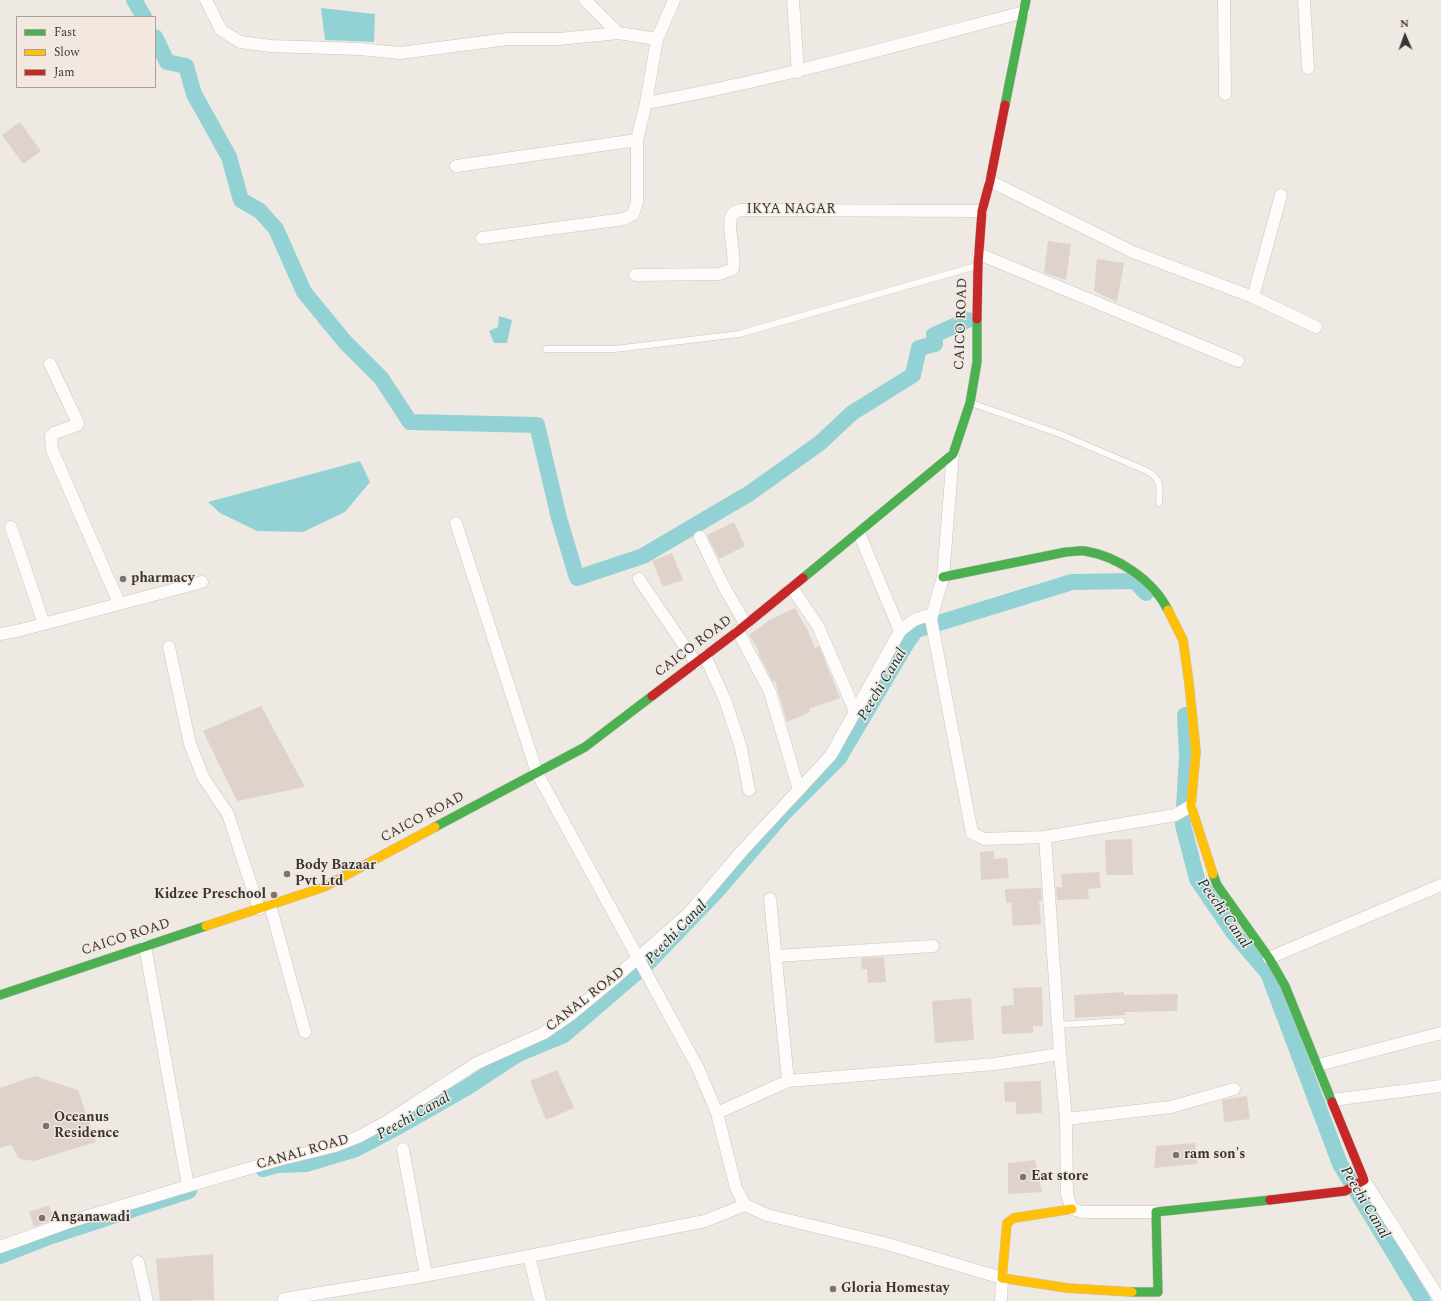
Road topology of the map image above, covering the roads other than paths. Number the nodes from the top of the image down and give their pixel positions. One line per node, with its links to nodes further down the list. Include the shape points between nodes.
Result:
1 (206, 0): 9 (street, via 221,30 240,42 271,46 400,53 508,39 559,39)
2 (584, 0): 9 (street)
3 (674, 0): 10 (street)
4 (793, 0): 12 (street)
5 (1026, 0): 8 (street, CAICO ROAD)
6 (1224, 0): 13 (street)
7 (1304, 0): 11 (street)
8 (1024, 12): 12 (street); 17 (street, CAICO ROAD)
9 (618, 33): 10 (street)
10 (657, 39): 14 (street)
11 (1308, 68)
12 (798, 72): 14 (street)
13 (1225, 94)
14 (646, 103): 15 (street)
15 (636, 140): 16 (street); 20 (street, via 637,202 633,214 624,219)
16 (456, 166)
17 (990, 181): 19 (street, CAICO ROAD); 23 (street, via 1133,252)
18 (1282, 195): 23 (street)
19 (982, 210): 21 (street, CAICO ROAD); 22 (street, IKYA NAGAR, via 740,210 731,216 730,222 733,269 720,274)
20 (482, 238)
21 (978, 259): 25 (lane, via 739,334 615,349); 26 (street); 28 (street, CAICO ROAD, via 977,362)
22 (635, 275)
23 (1253, 297): 24 (street)
24 (1316, 327)
25 (546, 349)
26 (1238, 361)
27 (50, 364): 39 (street, via 78,423 51,436 52,450)
28 (970, 403): 29 (street, CAICO ROAD); 30 (lane, via 1060,434 1147,471 1156,477 1160,487)
29 (953, 454): 33 (street, CAICO ROAD); 35 (street)
30 (1159, 503)
31 (456, 523): 48 (street)
32 (11, 527): 41 (street)
33 (859, 533): 38 (street, CAICO ROAD); 43 (street)
34 (700, 537): 42 (street)
35 (943, 577): 40 (street); 51 (street, via 1066,552 1084,551 1113,559 1140,577 1163,600 1183,640 1196,752)
36 (639, 579): 46 (street)
37 (202, 582): 39 (street)
38 (792, 588): 42 (street, CAICO ROAD); 47 (street, via 818,626)
39 (119, 603): 41 (street)
40 (932, 616): 43 (street, via 914,620); 52 (street, via 972,833 984,839)
41 (44, 624): 44 (street)
42 (742, 628): 46 (street, CAICO ROAD); 50 (street, via 770,692)
43 (900, 631): 47 (street, CANAL ROAD)
44 (0, 634)
45 (169, 648): 55 (street, via 190,744 203,777 228,814)
46 (700, 660): 48 (street, CAICO ROAD, via 586,747); 49 (street, via 725,700 742,748)
47 (855, 711): 50 (street, CANAL ROAD, via 831,755)
48 (537, 773): 55 (street, CAICO ROAD, via 324,887); 60 (street)
49 (750, 790)
50 (799, 790): 60 (street, CANAL ROAD, via 689,913)
51 (1191, 806): 52 (street, via 1175,815); 59 (street, via 1217,885)
52 (1045, 837): 63 (street)
53 (1441, 885): 59 (street)
54 (770, 899): 58 (street)
55 (264, 907): 56 (street, CAICO ROAD); 64 (street)
56 (146, 946): 61 (street, CAICO ROAD); 76 (street)
57 (932, 946): 58 (street)
58 (776, 956): 68 (street)
59 (1269, 958): 67 (street, via 1285,986)
60 (639, 961): 72 (street, via 698,1068); 76 (street, CANAL ROAD, via 544,1033 477,1064 358,1137 329,1148)
61 (0, 995)
62 (1122, 1021): 63 (lane)
63 (1058, 1025): 66 (street)
64 (306, 1032)
65 (1441, 1033): 67 (street)
66 (1060, 1054): 68 (street, via 995,1064); 73 (street)
67 (1318, 1065): 71 (street)
68 (788, 1081): 72 (street)
69 (1441, 1086): 71 (street)
70 (1234, 1089): 73 (street, via 1171,1107)
71 (1332, 1100): 75 (street)
72 (717, 1113): 77 (street, via 736,1188)
73 (1066, 1120): 78 (street, via 1067,1195)
74 (403, 1149): 83 (street)
75 (1362, 1182): 79 (street, via 1345,1191 1322,1195); 90 (street)
76 (188, 1186): 80 (street, CANAL ROAD, via 69,1222)
77 (745, 1205): 81 (street, via 705,1220); 84 (street, via 767,1214 884,1243)
78 (1072, 1209): 79 (street, via 1082,1212); 84 (street, via 1014,1218 1007,1223)
79 (1156, 1212): 85 (street)
80 (0, 1247)
81 (529, 1256): 83 (street); 88 (street)
82 (138, 1262): 87 (street)
83 (426, 1275): 86 (street)
84 (1002, 1278): 85 (street, via 1067,1288); 89 (street)
85 (1158, 1297)
86 (281, 1300)
87 (147, 1301)
88 (540, 1301)
89 (1001, 1301)
90 (1441, 1301)

